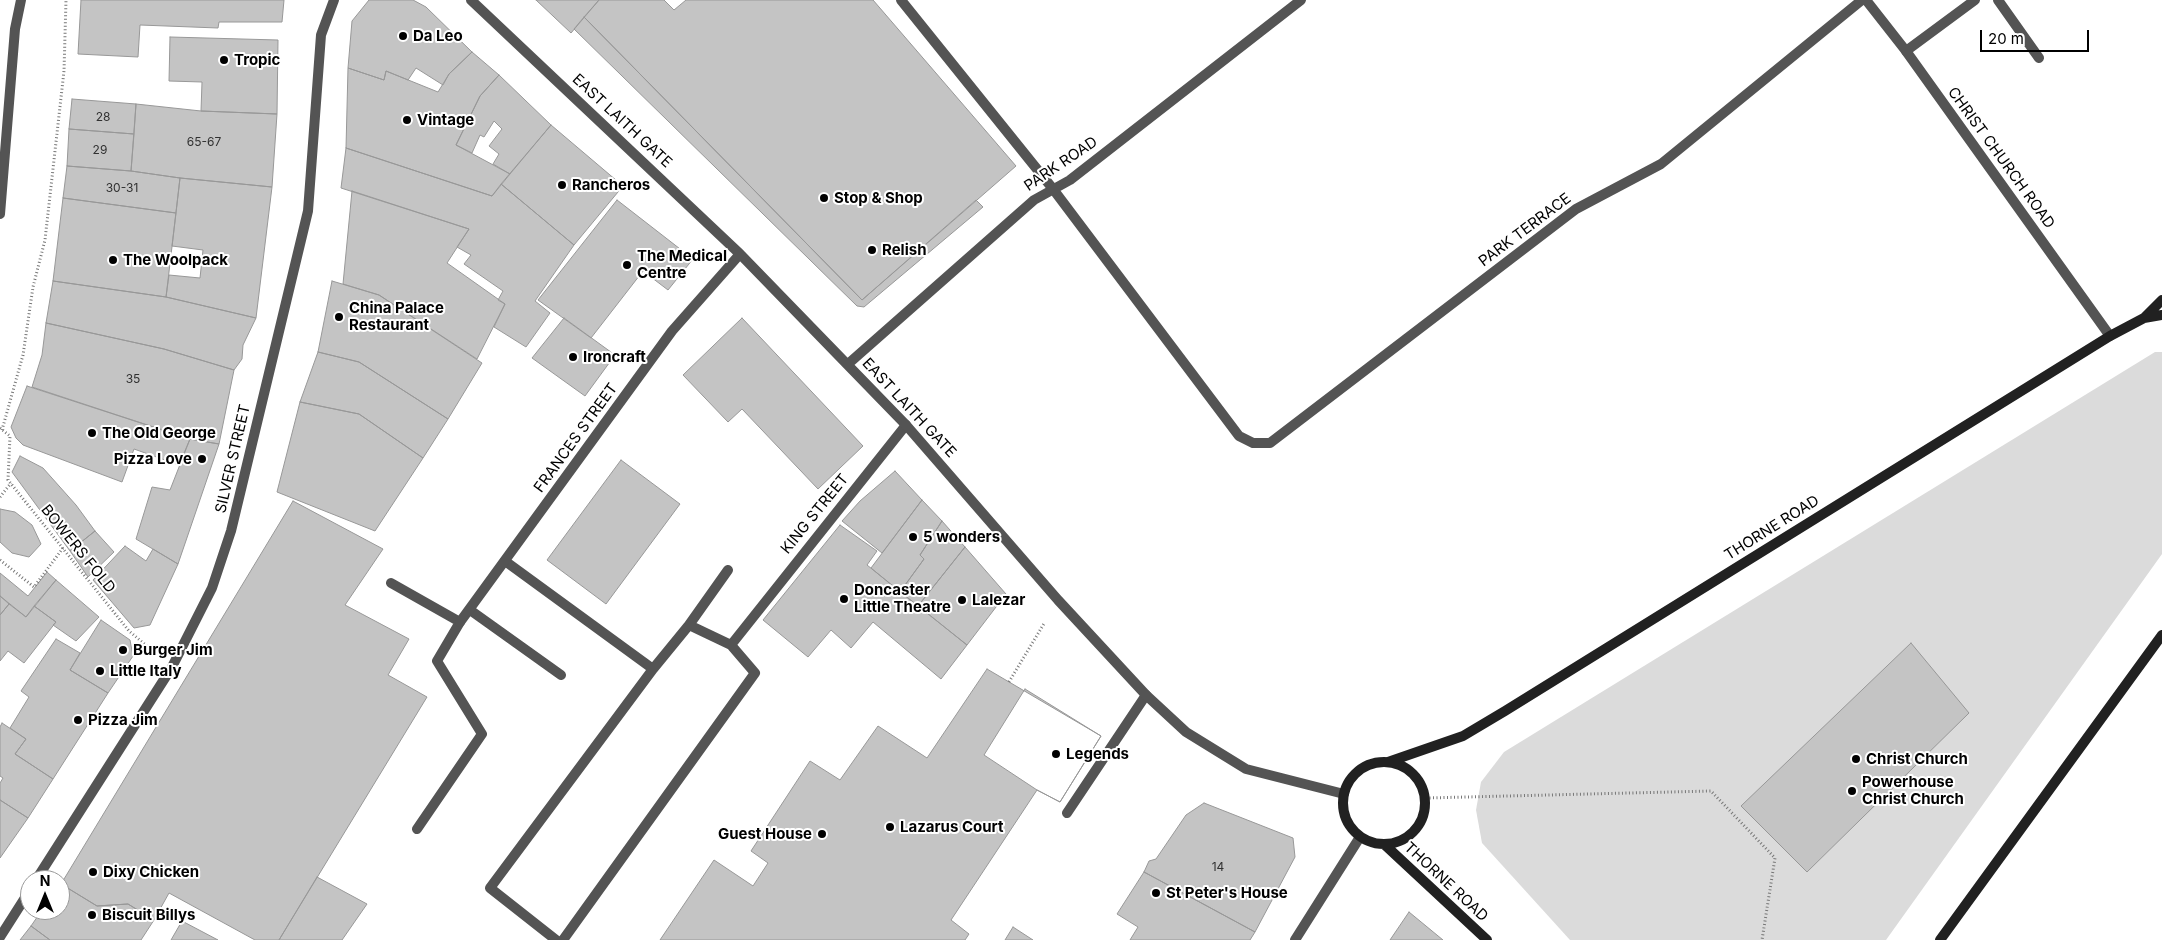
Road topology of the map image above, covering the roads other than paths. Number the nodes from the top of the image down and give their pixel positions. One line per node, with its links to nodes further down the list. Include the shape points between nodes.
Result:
1 (21, 0): 13 (street, via 15,30)
2 (334, 0): 38 (street, SILVER STREET, via 321,35 308,210 234,522 212,588 172,667)
3 (471, 0): 14 (street, EAST LAITH GATE)
4 (901, 0): 12 (street)
5 (1301, 0): 12 (street, PARK ROAD, via 1070,180)
6 (1862, 0): 12 (street, PARK TERRACE, via 1662,164 1576,209 1270,443 1253,443 1239,436)
7 (1866, 0): 10 (street, CHRIST CHURCH ROAD)
8 (1975, 0): 10 (street)
9 (1998, 0): 11 (street)
10 (1906, 51): 18 (street, CHRIST CHURCH ROAD)
11 (2039, 58)
12 (1053, 189): 19 (street, PARK ROAD, via 1034,200)
13 (0, 214)
14 (740, 254): 19 (street, EAST LAITH GATE); 21 (street, FRANCES STREET, via 672,331)
15 (2162, 300): 17 (street, THORNE ROAD)
16 (2162, 315): 17 (street)
17 (2144, 318): 18 (street, THORNE ROAD)
18 (2110, 336): 32 (street, THORNE ROAD, via 1463,736)
19 (848, 364): 20 (street, EAST LAITH GATE)
20 (906, 425): 28 (street, KING STREET); 31 (street, EAST LAITH GATE, via 1058,600)
21 (505, 561): 24 (street, FRANCES STREET); 29 (street)
22 (728, 570): 26 (street)
23 (391, 583): 25 (street)
24 (470, 610): 25 (street, FRANCES STREET); 30 (street)
25 (460, 622): 35 (street, FRANCES STREET, via 437,661 482,734)
26 (689, 625): 28 (street); 29 (street)
27 (2162, 635): 45 (street)
28 (730, 645): 42 (street, via 755,673)
29 (653, 669): 41 (street, via 490,888)
30 (561, 675)
31 (1146, 695): 33 (street, EAST LAITH GATE, via 1186,732 1246,769); 34 (street)
32 (1388, 762): 33 (street, via 1360,769 1351,778); 37 (street, via 1402,765 1413,774 1422,784 1426,798 1425,812 1419,825 1399,842)
33 (1344, 794): 36 (street, via 1344,816)
34 (1067, 813)
35 (417, 829)
36 (1360, 837): 37 (street, via 1372,843); 43 (street)
37 (1386, 844): 44 (street, THORNE ROAD)
38 (42, 870)
39 (20, 906): 40 (street)
40 (0, 937)
41 (556, 940)
42 (563, 940)
43 (1296, 940)
44 (1487, 940)
45 (1940, 940)

